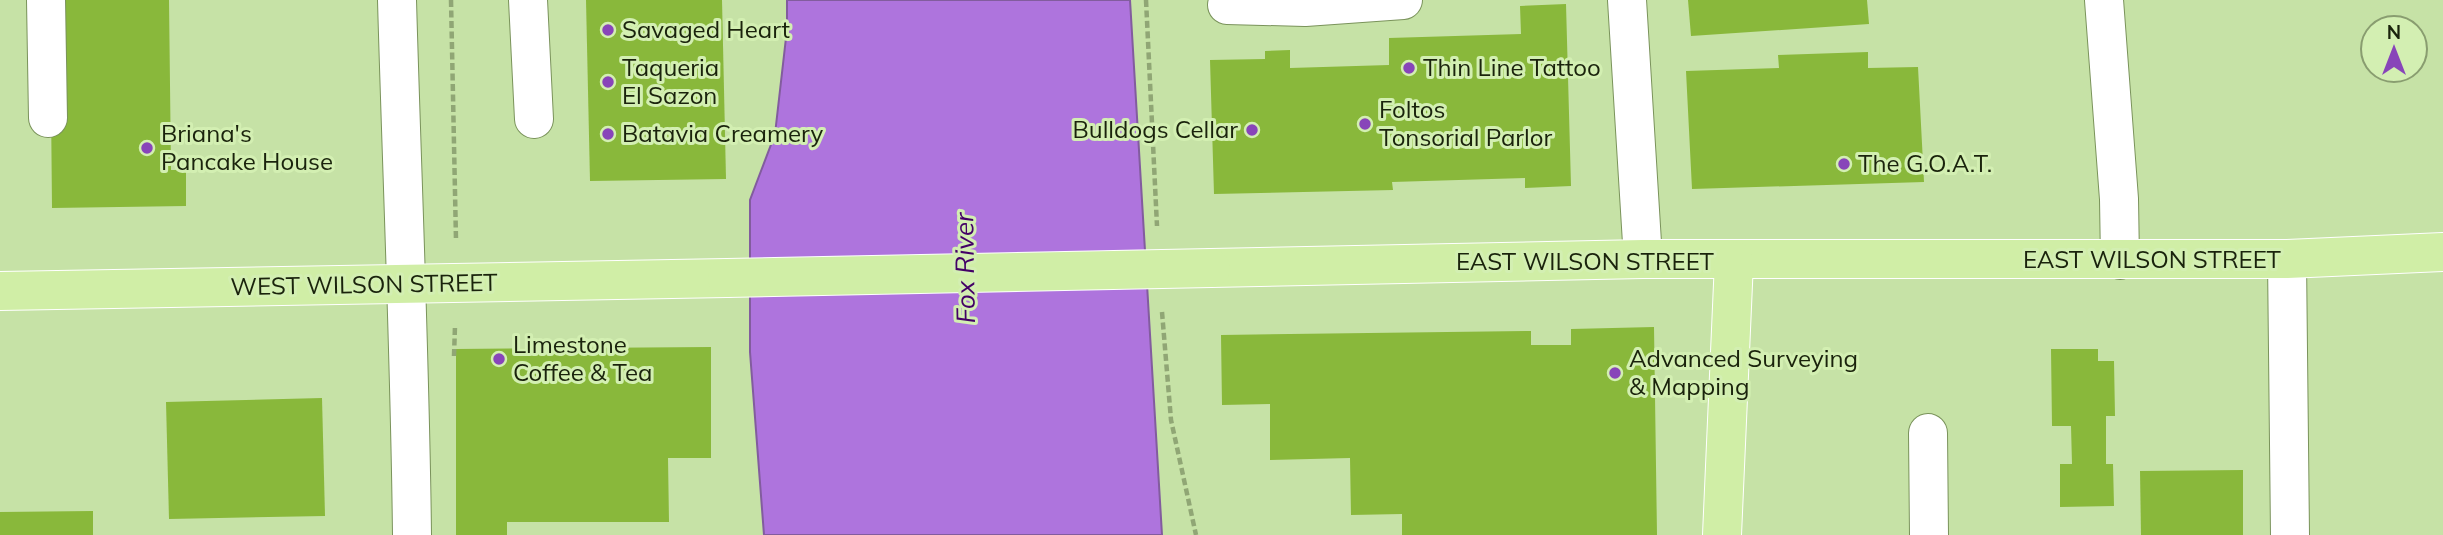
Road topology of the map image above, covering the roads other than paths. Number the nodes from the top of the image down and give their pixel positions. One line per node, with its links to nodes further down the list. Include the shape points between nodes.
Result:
1 (46, 0): 8 (street)
2 (397, 0): 16 (street)
3 (528, 0): 9 (street)
4 (1402, 0): 7 (street, via 1305,7)
5 (1627, 0): 11 (street)
6 (2104, 0): 13 (street)
7 (1227, 5)
8 (48, 118)
9 (534, 119)
10 (2443, 252): 12 (main road, EAST WILSON STREET)
11 (1643, 259): 14 (main road, EAST WILSON STREET); 15 (main road, EAST WILSON STREET, bridge)
12 (2287, 259): 13 (main road, EAST WILSON STREET); 22 (street)
13 (2120, 260): 14 (main road, EAST WILSON STREET)
14 (1734, 261): 20 (main road)
15 (727, 278): 16 (main road, WEST WILSON STREET)
16 (406, 283): 17 (main road, WEST WILSON STREET); 19 (street)
17 (0, 291)
18 (1928, 433): 21 (street)
19 (412, 535)
20 (1722, 535)
21 (1929, 535)
22 (2290, 535)

